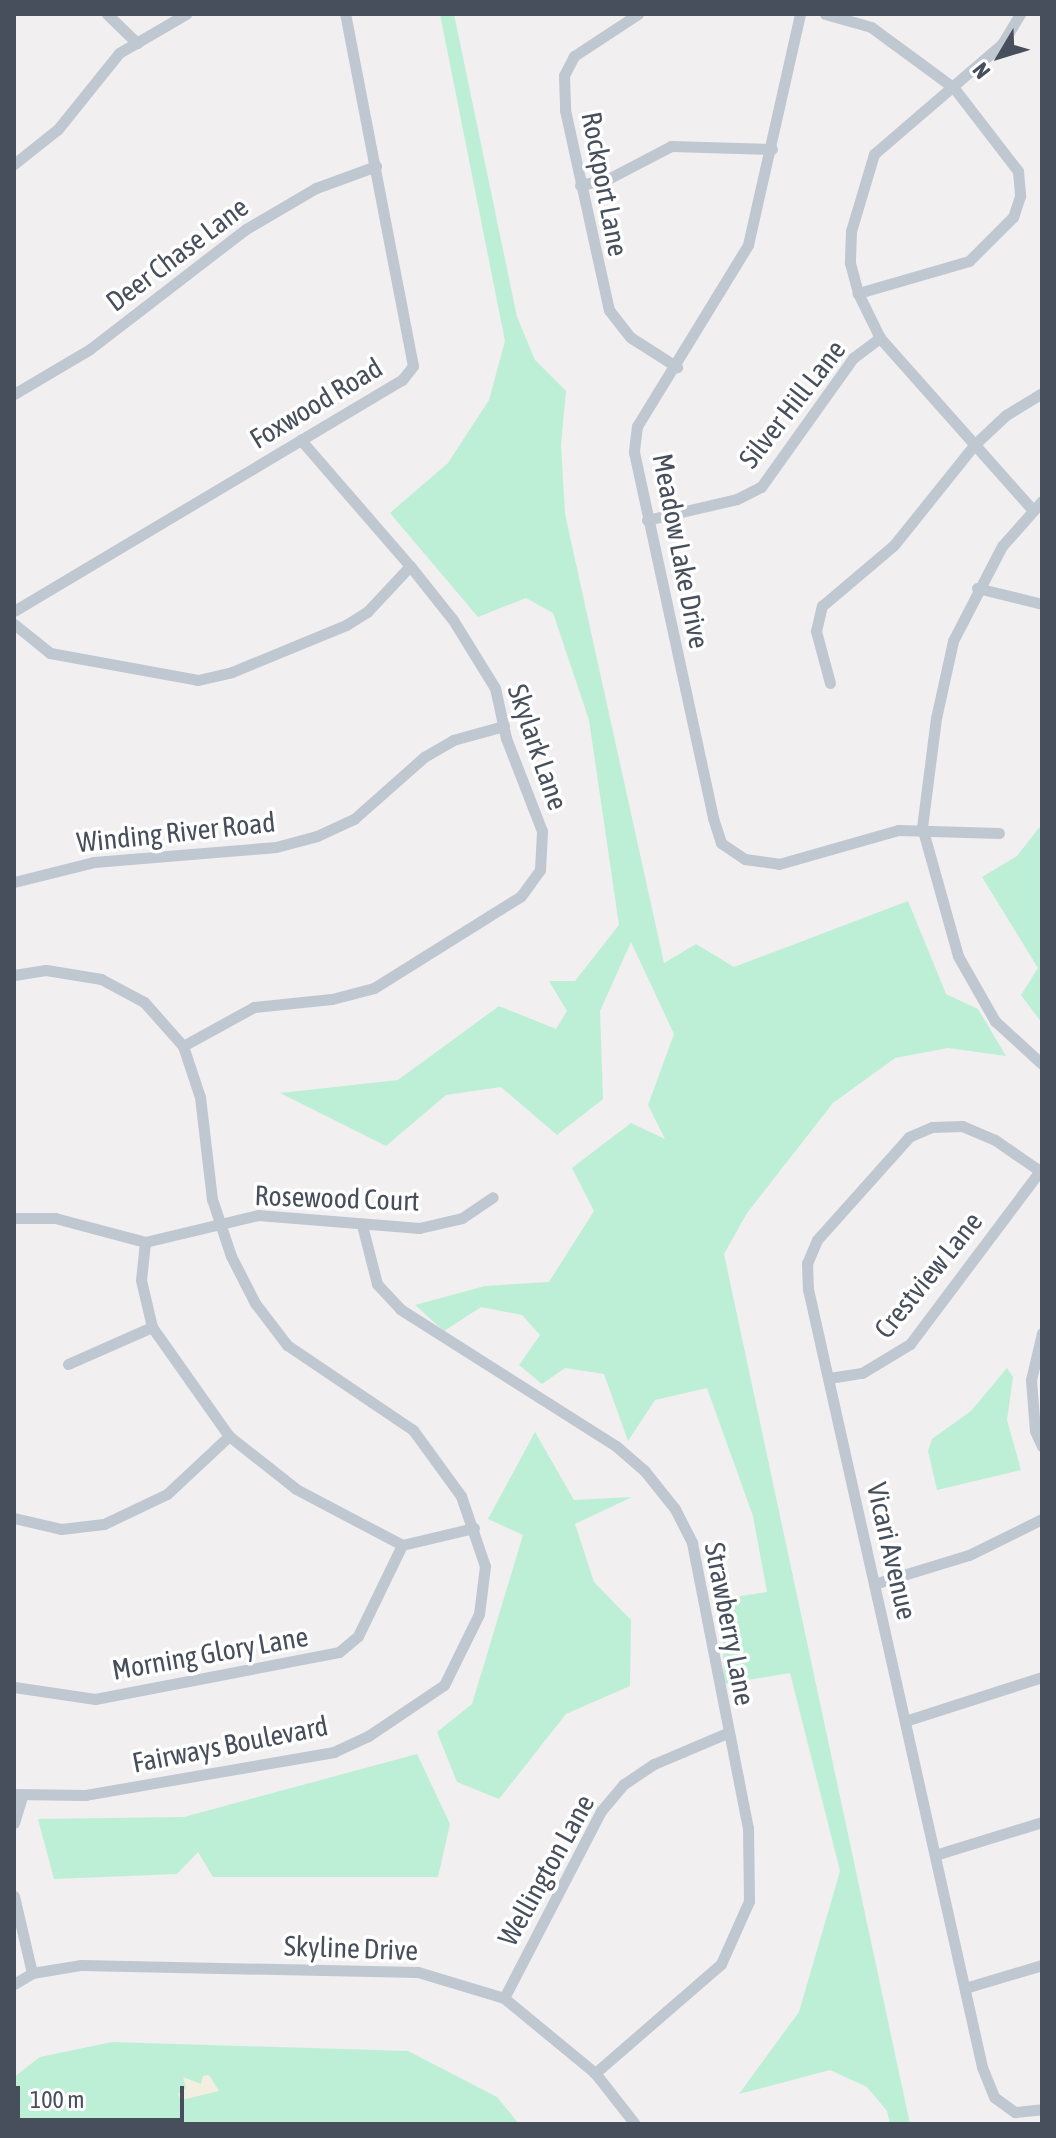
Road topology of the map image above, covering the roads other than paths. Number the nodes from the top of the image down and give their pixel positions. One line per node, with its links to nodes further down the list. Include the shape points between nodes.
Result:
1 (107, 14): 8 (street)
2 (186, 14): 8 (street)
3 (345, 14): 12 (street, Foxwood Road)
4 (638, 14): 13 (street, Rockport Lane, via 574,56 564,76)
5 (800, 14): 10 (street, Meadow Lake Drive)
6 (825, 14): 9 (street, via 871,27)
7 (1020, 14): 9 (street, via 1002,44)
8 (137, 43): 11 (street, via 91,83 58,129)
9 (954, 88): 14 (street, via 874,154 851,231 850,263); 14 (street, via 1018,171 1020,196 1013,217 969,261)
10 (772, 149): 13 (street, via 671,146 608,179); 16 (street, Meadow Lake Drive, via 748,245)
11 (14, 164)
12 (376, 166): 18 (street, Deer Chase Lane, via 316,188 246,229 90,349); 19 (street, Foxwood Road, via 413,366 402,380)
13 (580, 185): 16 (street, Rockport Lane, via 609,310 630,337)
14 (858, 293): 15 (street)
15 (880, 338): 20 (street); 22 (street, Silver Hill Lane, via 853,358 761,487 737,499)
16 (677, 367): 22 (street, Meadow Lake Drive, via 637,426 634,452)
17 (1042, 393): 20 (street, via 1006,415)
18 (14, 394)
19 (301, 440): 23 (street, Skylark Lane); 26 (street, Foxwood Road)
20 (974, 445): 21 (street); 28 (street, via 894,545 822,606 816,631)
21 (1037, 505): 24 (street)
22 (647, 520): 30 (street, Meadow Lake Drive, via 721,843 745,859 779,864)
23 (410, 566): 27 (street, via 367,612 346,625 232,672 198,680 50,653); 29 (street, Skylark Lane, via 495,688)
24 (977, 588): 25 (street); 30 (street, via 953,641)
25 (1042, 604)
26 (14, 611)
27 (14, 624)
28 (830, 683)
29 (504, 726): 32 (street, Winding River Road, via 453,740 424,757 354,819 317,836 276,847 94,862); 34 (street, Skylark Lane, via 542,831 540,870 521,896 374,988 332,999 254,1007)
30 (922, 827): 31 (street, Meadow Lake Drive); 35 (street, via 958,956 995,1021)
31 (999, 833)
32 (14, 882)
33 (14, 975): 34 (street, Fairways Boulevard, via 46,970 101,979 144,1002)
34 (183, 1046): 39 (street, Fairways Boulevard, via 200,1097 206,1171)
35 (1042, 1064)
36 (1041, 1170): 45 (street, Crestview Lane, via 910,1344 875,1367); 45 (street, Vicari Avenue, via 962,1126 932,1127 909,1137 817,1240 807,1263)
37 (493, 1197): 40 (street, Rosewood Court, via 462,1218 419,1228)
38 (14, 1218): 41 (street, via 55,1218)
39 (220, 1224): 40 (street, Rosewood Court, via 258,1215); 41 (street, Rosewood Court); 50 (street, Fairways Boulevard, via 255,1303 287,1345 413,1430 461,1496)
40 (362, 1225): 56 (street, Strawberry Lane, via 377,1284 400,1309 616,1446 644,1470 675,1509 692,1543)
41 (145, 1242): 42 (street, via 141,1280)
42 (152, 1327): 44 (street); 46 (street)
43 (1042, 1333): 47 (street, via 1031,1380 1035,1431)
44 (68, 1364)
45 (829, 1378): 52 (street, Vicari Avenue)
46 (229, 1436): 48 (street, via 167,1494 104,1524 61,1529); 51 (street, via 296,1489)
47 (1042, 1446)
48 (14, 1518)
49 (1042, 1519): 52 (street, via 969,1555)
50 (474, 1528): 51 (street); 57 (street, Fairways Boulevard, via 485,1566 479,1614 457,1662 444,1685 368,1736 318,1755 86,1795)
51 (402, 1545): 54 (street, Morning Glory Lane, via 358,1636 339,1652 95,1699)
52 (874, 1584): 55 (street, Vicari Avenue)
53 (1042, 1677): 55 (street)
54 (14, 1687)
55 (905, 1721): 60 (street, Vicari Avenue)
56 (727, 1733): 66 (street, Wellington Lane, via 654,1764 624,1784 601,1811); 67 (street, Strawberry Lane, via 750,1861 749,1901 740,1928 721,1964)
57 (18, 1796): 59 (street)
58 (1042, 1822): 60 (street)
59 (14, 1823)
60 (935, 1855): 65 (street, Vicari Avenue)
61 (14, 1896): 63 (street)
62 (1042, 1965): 65 (street)
63 (32, 1973): 64 (street, Skyline Drive); 66 (street, Skyline Drive, via 81,1965 418,1972)
64 (14, 1984)
65 (965, 1988): 68 (street, Vicari Avenue, via 994,2097 1015,2112)
66 (504, 1998): 67 (street, Skyline Drive)
67 (595, 2073): 69 (street, Skyline Drive)
68 (1042, 2109)
69 (635, 2124)

